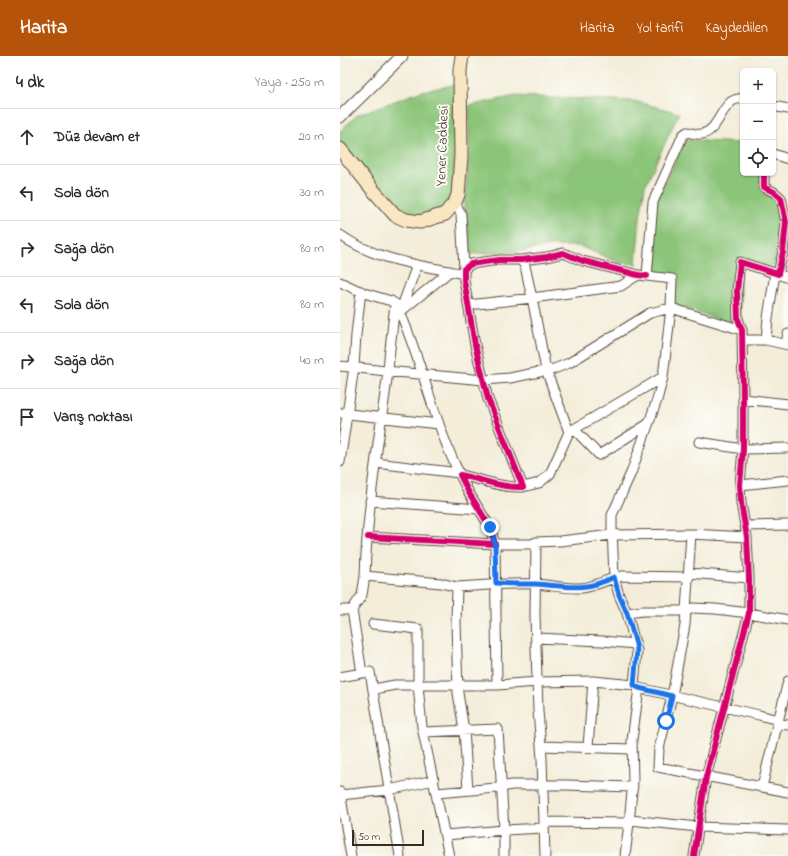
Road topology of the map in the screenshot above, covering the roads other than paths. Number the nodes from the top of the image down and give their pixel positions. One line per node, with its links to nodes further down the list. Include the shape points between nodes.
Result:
1 (402, 56): 6 (street)
2 (462, 56): 12 (main road, Yener Caddesi, via 461,156 458,195)
3 (740, 99): 21 (street, via 732,100 725,107 706,133 701,135 687,132 683,135 653,202)
4 (776, 107): 5 (street)
5 (788, 109)
6 (340, 117)
7 (340, 149): 12 (main road, Yener Caddesi, via 395,215 420,222 445,214)
8 (776, 155): 9 (street)
9 (788, 159)
10 (764, 176): 11 (street, via 764,187)
11 (784, 200): 14 (street)
12 (455, 202): 18 (street, via 461,214)
13 (340, 235): 16 (street, via 371,253)
14 (786, 236): 19 (street)
15 (521, 260): 18 (street, via 471,264); 20 (street, via 563,253 583,261); 25 (street, via 525,266)
16 (417, 265): 17 (street); 27 (street)
17 (450, 271): 18 (street); 27 (street)
18 (464, 272): 26 (street)
19 (776, 273): 22 (street); 29 (street, via 740,262 737,291 738,319); 32 (street)
20 (638, 275): 21 (street); 25 (street, via 621,286)
21 (647, 276): 28 (street, via 672,279)
22 (788, 278)
23 (340, 282): 24 (street)
24 (361, 291): 27 (street, via 391,301); 35 (street)
25 (532, 298): 26 (street); 36 (street)
26 (468, 305): 40 (street)
27 (398, 308): 37 (street, via 388,358); 38 (street)
28 (671, 308): 29 (street); 36 (street, via 650,313 569,363); 39 (street)
29 (742, 330): 31 (street)
30 (788, 334): 33 (street)
31 (742, 340): 32 (street); 41 (street)
32 (766, 340): 33 (street)
33 (787, 345)
34 (340, 366): 35 (street)
35 (354, 367): 37 (street); 43 (street)
36 (546, 370): 40 (street, via 510,378); 47 (street)
37 (388, 372): 38 (street); 44 (street)
38 (424, 375): 40 (street); 45 (street)
39 (662, 377): 46 (street); 47 (street)
40 (484, 380): 56 (street, via 488,399)
41 (743, 399): 42 (street); 50 (street)
42 (788, 404)
43 (344, 413): 44 (street); 51 (street)
44 (382, 417): 45 (street); 52 (street)
45 (439, 424): 53 (street)
46 (648, 424): 47 (street, via 599,455); 62 (street, via 631,473 612,515)
47 (571, 431): 56 (street, via 550,474 539,483)
48 (699, 442): 50 (street)
49 (788, 448): 50 (street)
50 (743, 449): 55 (street)
51 (340, 456)
52 (376, 463): 53 (street); 57 (street)
53 (460, 474): 56 (street, via 507,486); 58 (street)
54 (788, 480): 55 (street)
55 (740, 485): 60 (street, via 742,514)
56 (523, 487)
57 (370, 501): 58 (street); 63 (street)
58 (479, 509): 66 (street, via 490,527)
59 (788, 525): 60 (street)
60 (746, 526): 64 (street)
61 (691, 534): 62 (street); 64 (street); 67 (street)
62 (612, 535): 65 (street); 69 (street)
63 (368, 537): 66 (street); 68 (street)
64 (747, 537): 70 (street)
65 (536, 542): 66 (street); 72 (street)
66 (495, 544): 71 (street)
67 (689, 575): 69 (street); 70 (street); 76 (street)
68 (365, 576): 73 (street, via 441,583); 75 (street, via 362,595)
69 (614, 577): 72 (street, via 602,584 582,588); 77 (street)
70 (749, 578): 78 (street)
71 (496, 583): 72 (street); 73 (street); 90 (street)
72 (536, 584): 81 (street)
73 (456, 587): 89 (street)
74 (340, 610): 75 (street)
75 (352, 610): 83 (street)
76 (687, 611): 77 (street); 78 (street, via 693,608); 93 (street)
77 (627, 613): 82 (street)
78 (749, 613): 79 (street); 94 (street)
79 (788, 620)
80 (373, 624): 88 (street, via 418,629)
81 (536, 638): 82 (street); 87 (street)
82 (636, 644): 91 (street)
83 (362, 673): 84 (street); 92 (street, via 370,672)
84 (340, 677)
85 (593, 681): 87 (street); 91 (street); 100 (street)
86 (788, 681): 95 (street)
87 (538, 682): 90 (street); 99 (street)
88 (418, 685): 89 (street); 92 (street, via 395,685); 98 (street)
89 (458, 685): 90 (street); 97 (street)
90 (498, 685)
91 (636, 686): 93 (street); 101 (street)
92 (374, 689): 108 (street)
93 (672, 696): 94 (street); 102 (street, via 659,749 658,767)
94 (725, 708): 95 (street); 102 (street)
95 (778, 720): 96 (street, via 781,724); 107 (street)
96 (788, 725)
97 (464, 730): 98 (street); 105 (street, via 498,729); 109 (street)
98 (423, 732): 103 (street)
99 (541, 746): 100 (street); 104 (street)
100 (588, 747): 101 (street)
101 (632, 749): 106 (street)
102 (706, 777): 107 (street); 115 (street)
103 (434, 780): 108 (street); 110 (street)
104 (542, 784): 105 (street); 106 (street); 114 (street)
105 (502, 787): 109 (street); 116 (street)
106 (633, 787): 113 (street)
107 (762, 787): 111 (street)
108 (389, 790): 112 (street); 120 (street)
109 (468, 790): 110 (street)
110 (436, 792): 118 (street)
111 (788, 792)
112 (340, 794): 119 (street)
113 (629, 822): 114 (street); 115 (street); 124 (street)
114 (544, 825): 116 (street); 123 (street)
115 (698, 827): 117 (street); 125 (street)
116 (504, 830): 118 (street); 122 (street)
117 (788, 830)
118 (445, 835): 121 (street)
119 (351, 856)
120 (400, 856)
121 (449, 856)
122 (504, 856)
123 (545, 856)
124 (625, 856)
125 (694, 856)

